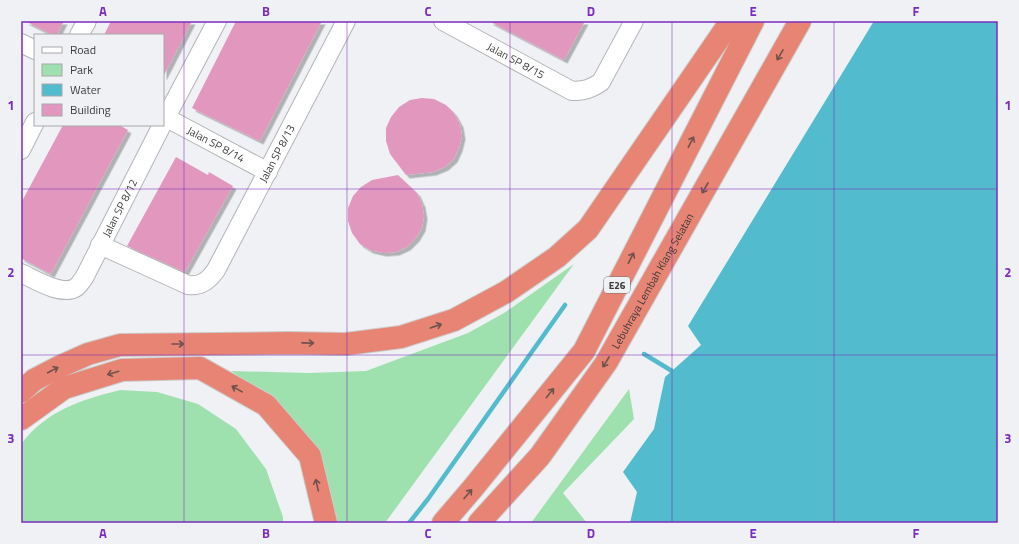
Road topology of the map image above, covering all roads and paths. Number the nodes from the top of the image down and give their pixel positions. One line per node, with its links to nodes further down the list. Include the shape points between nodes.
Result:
1 (86, 21): 9 (street)
2 (217, 21): 12 (street, Jalan SP 8/12)
3 (346, 21): 17 (street, Jalan SP 8/13)
4 (443, 21): 5 (street, Jalan SP 8/15, via 572,91 592,88 601,82)
5 (634, 21)
6 (731, 21): 20 (highway, one-way to 6, via 34,380 59,367 88,354 120,345 346,344 401,338 454,320 506,292 557,257 588,229)
7 (753, 21): 24 (highway, E26, one-way to 7, via 584,351)
8 (800, 21): 22 (highway, Lebuhraya Lembah Klang Selatan / E26, one-way to 22, via 606,363)
9 (80, 34)
10 (21, 43): 11 (street)
11 (34, 50)
12 (164, 118)
13 (164, 120): 17 (street, Jalan SP 8/14)
14 (34, 124): 16 (street)
15 (160, 126): 18 (street, Jalan SP 8/12)
16 (21, 150)
17 (268, 172): 18 (street, Jalan SP 8/13, via 216,270 204,283 188,285)
18 (100, 245): 19 (street, Jalan SP 8/12, via 84,278 74,288 52,288)
19 (21, 273)
20 (21, 392)
21 (21, 419): 23 (highway, one-way to 21, via 310,456 266,405 200,368 122,370 64,388)
22 (540, 456): 25 (highway, Lebuhraya Lembah Klang Selatan / E26); 26 (highway)
23 (326, 523)
24 (443, 523)
25 (478, 523)
26 (498, 523)

